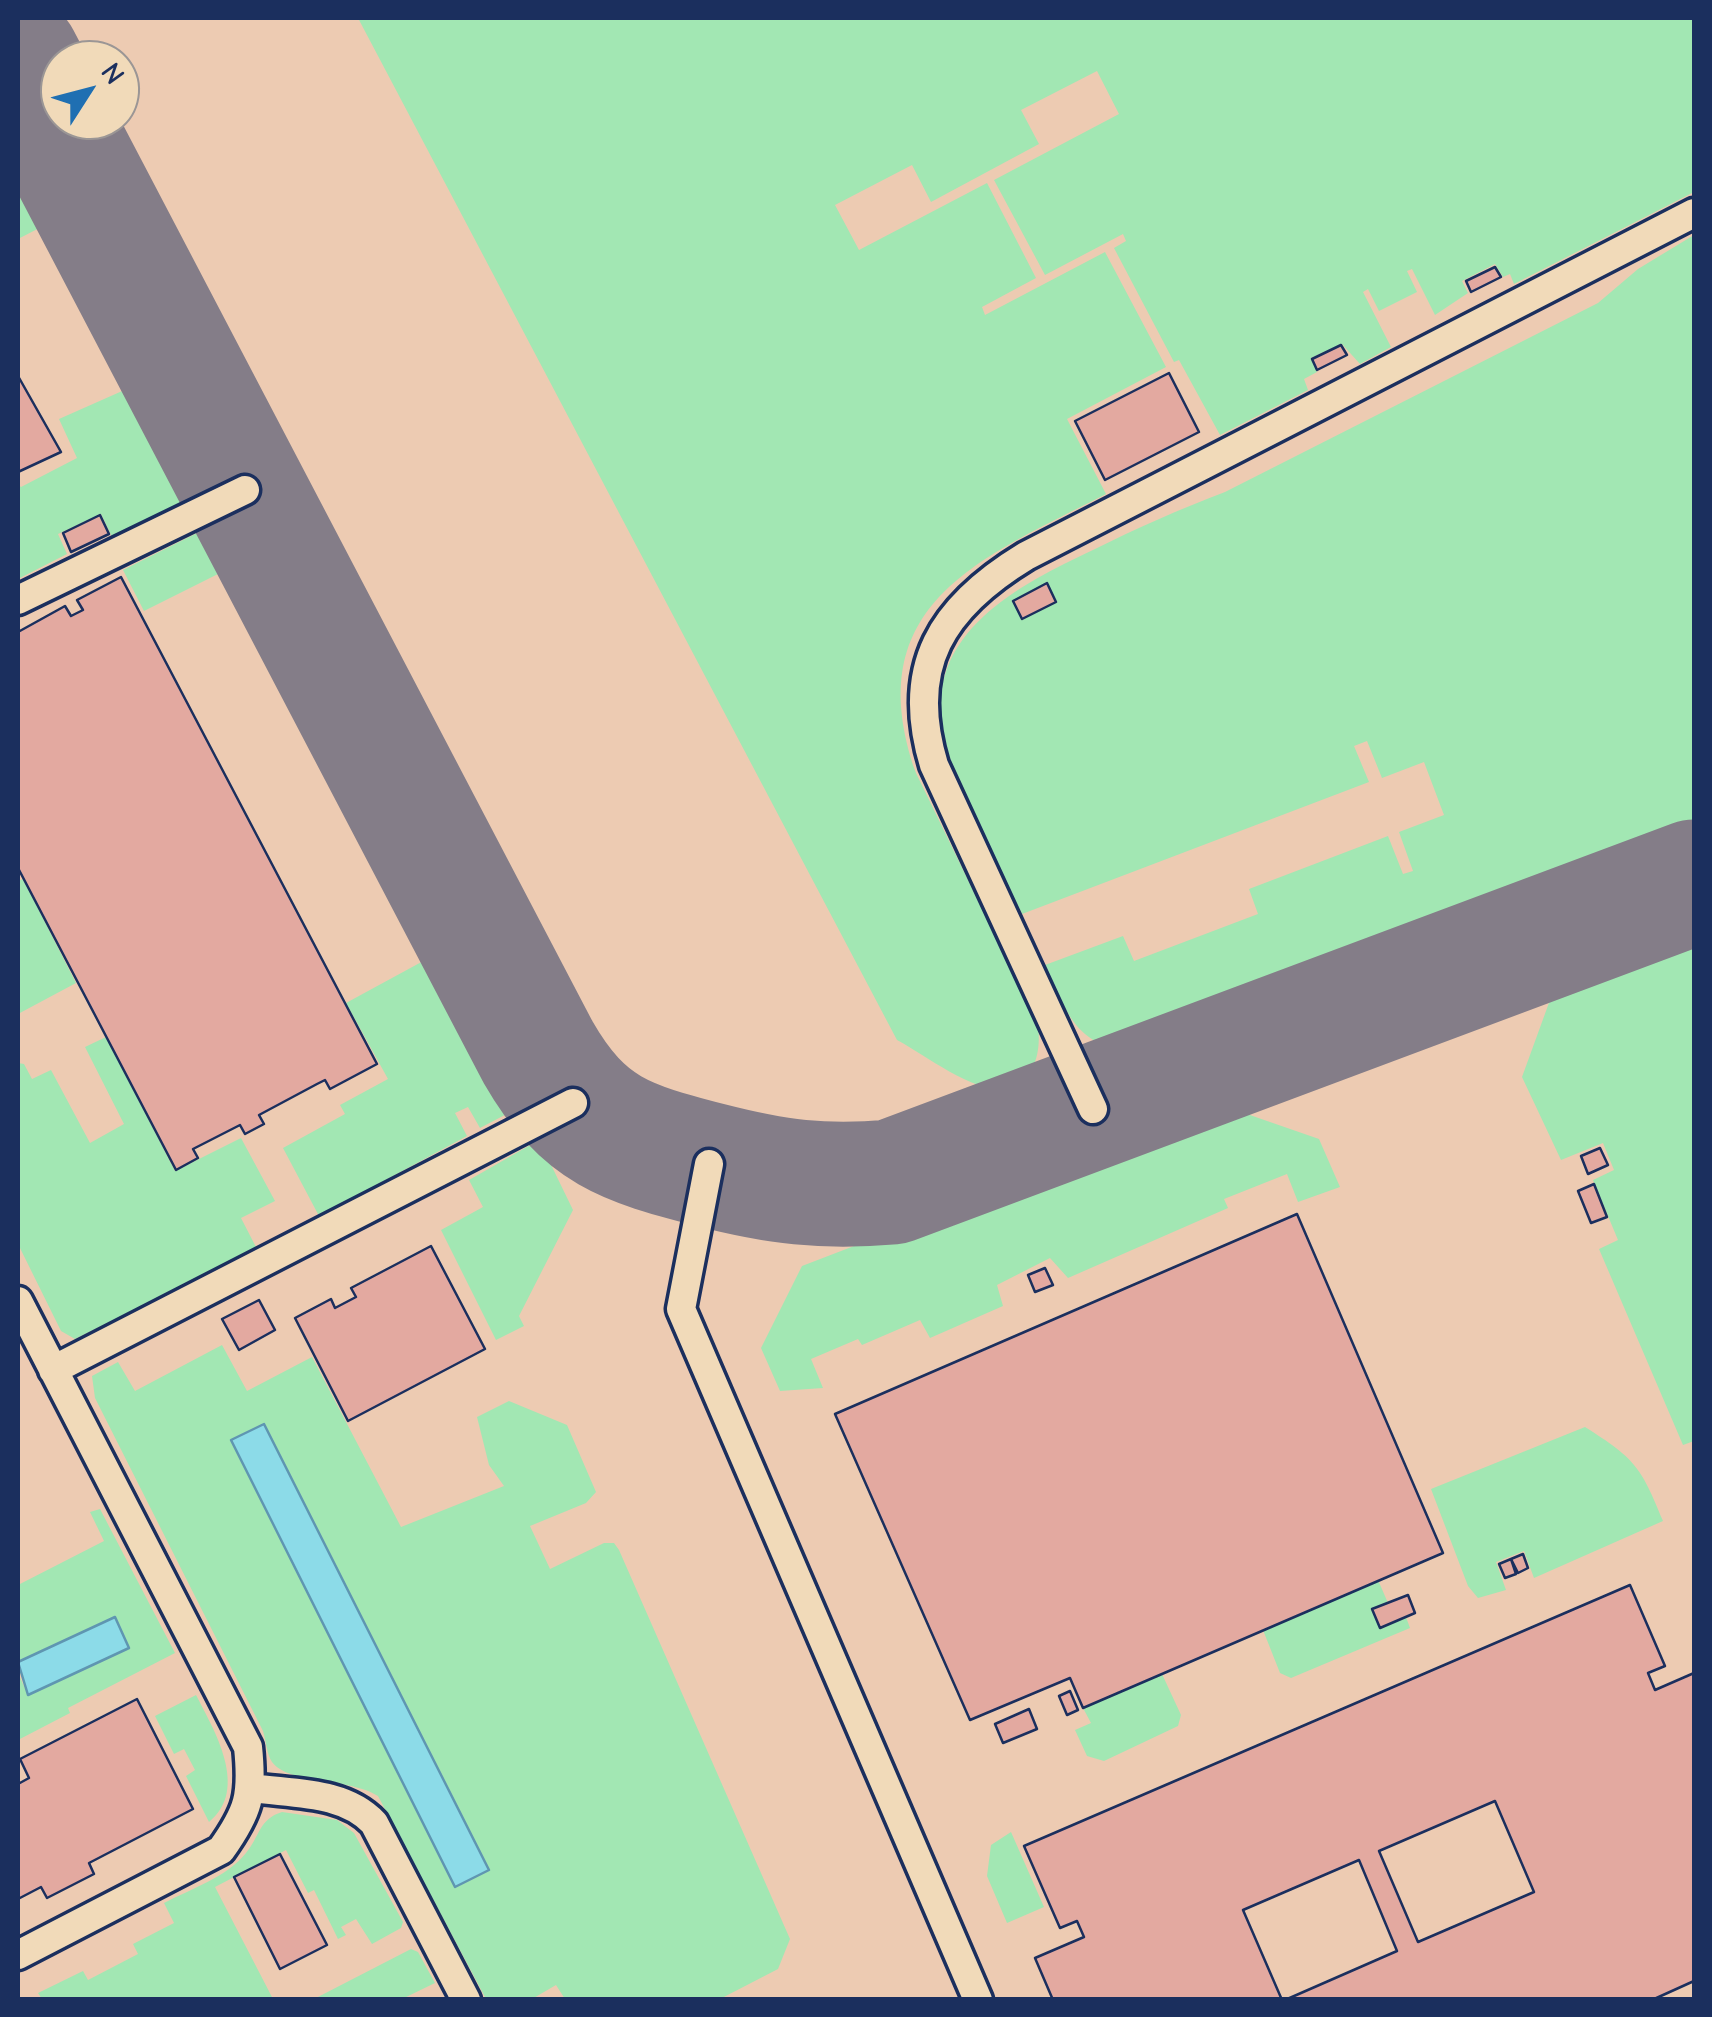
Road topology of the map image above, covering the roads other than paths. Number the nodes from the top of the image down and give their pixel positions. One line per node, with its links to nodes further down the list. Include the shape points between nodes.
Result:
1 (1694, 212): 5 (lane, via 1026,556 982,584 947,624 924,674 924,734)
2 (245, 490): 3 (lane)
3 (18, 600)
4 (573, 1103): 8 (lane)
5 (1093, 1109)
6 (708, 1164): 12 (lane, via 681,1309)
7 (18, 1300): 8 (lane)
8 (53, 1370): 9 (lane, via 248,1747)
9 (252, 1788): 10 (lane, via 242,1822 220,1850); 11 (lane, via 344,1801 361,1810 374,1823)
10 (18, 1955)
11 (466, 2000)
12 (978, 2000)

